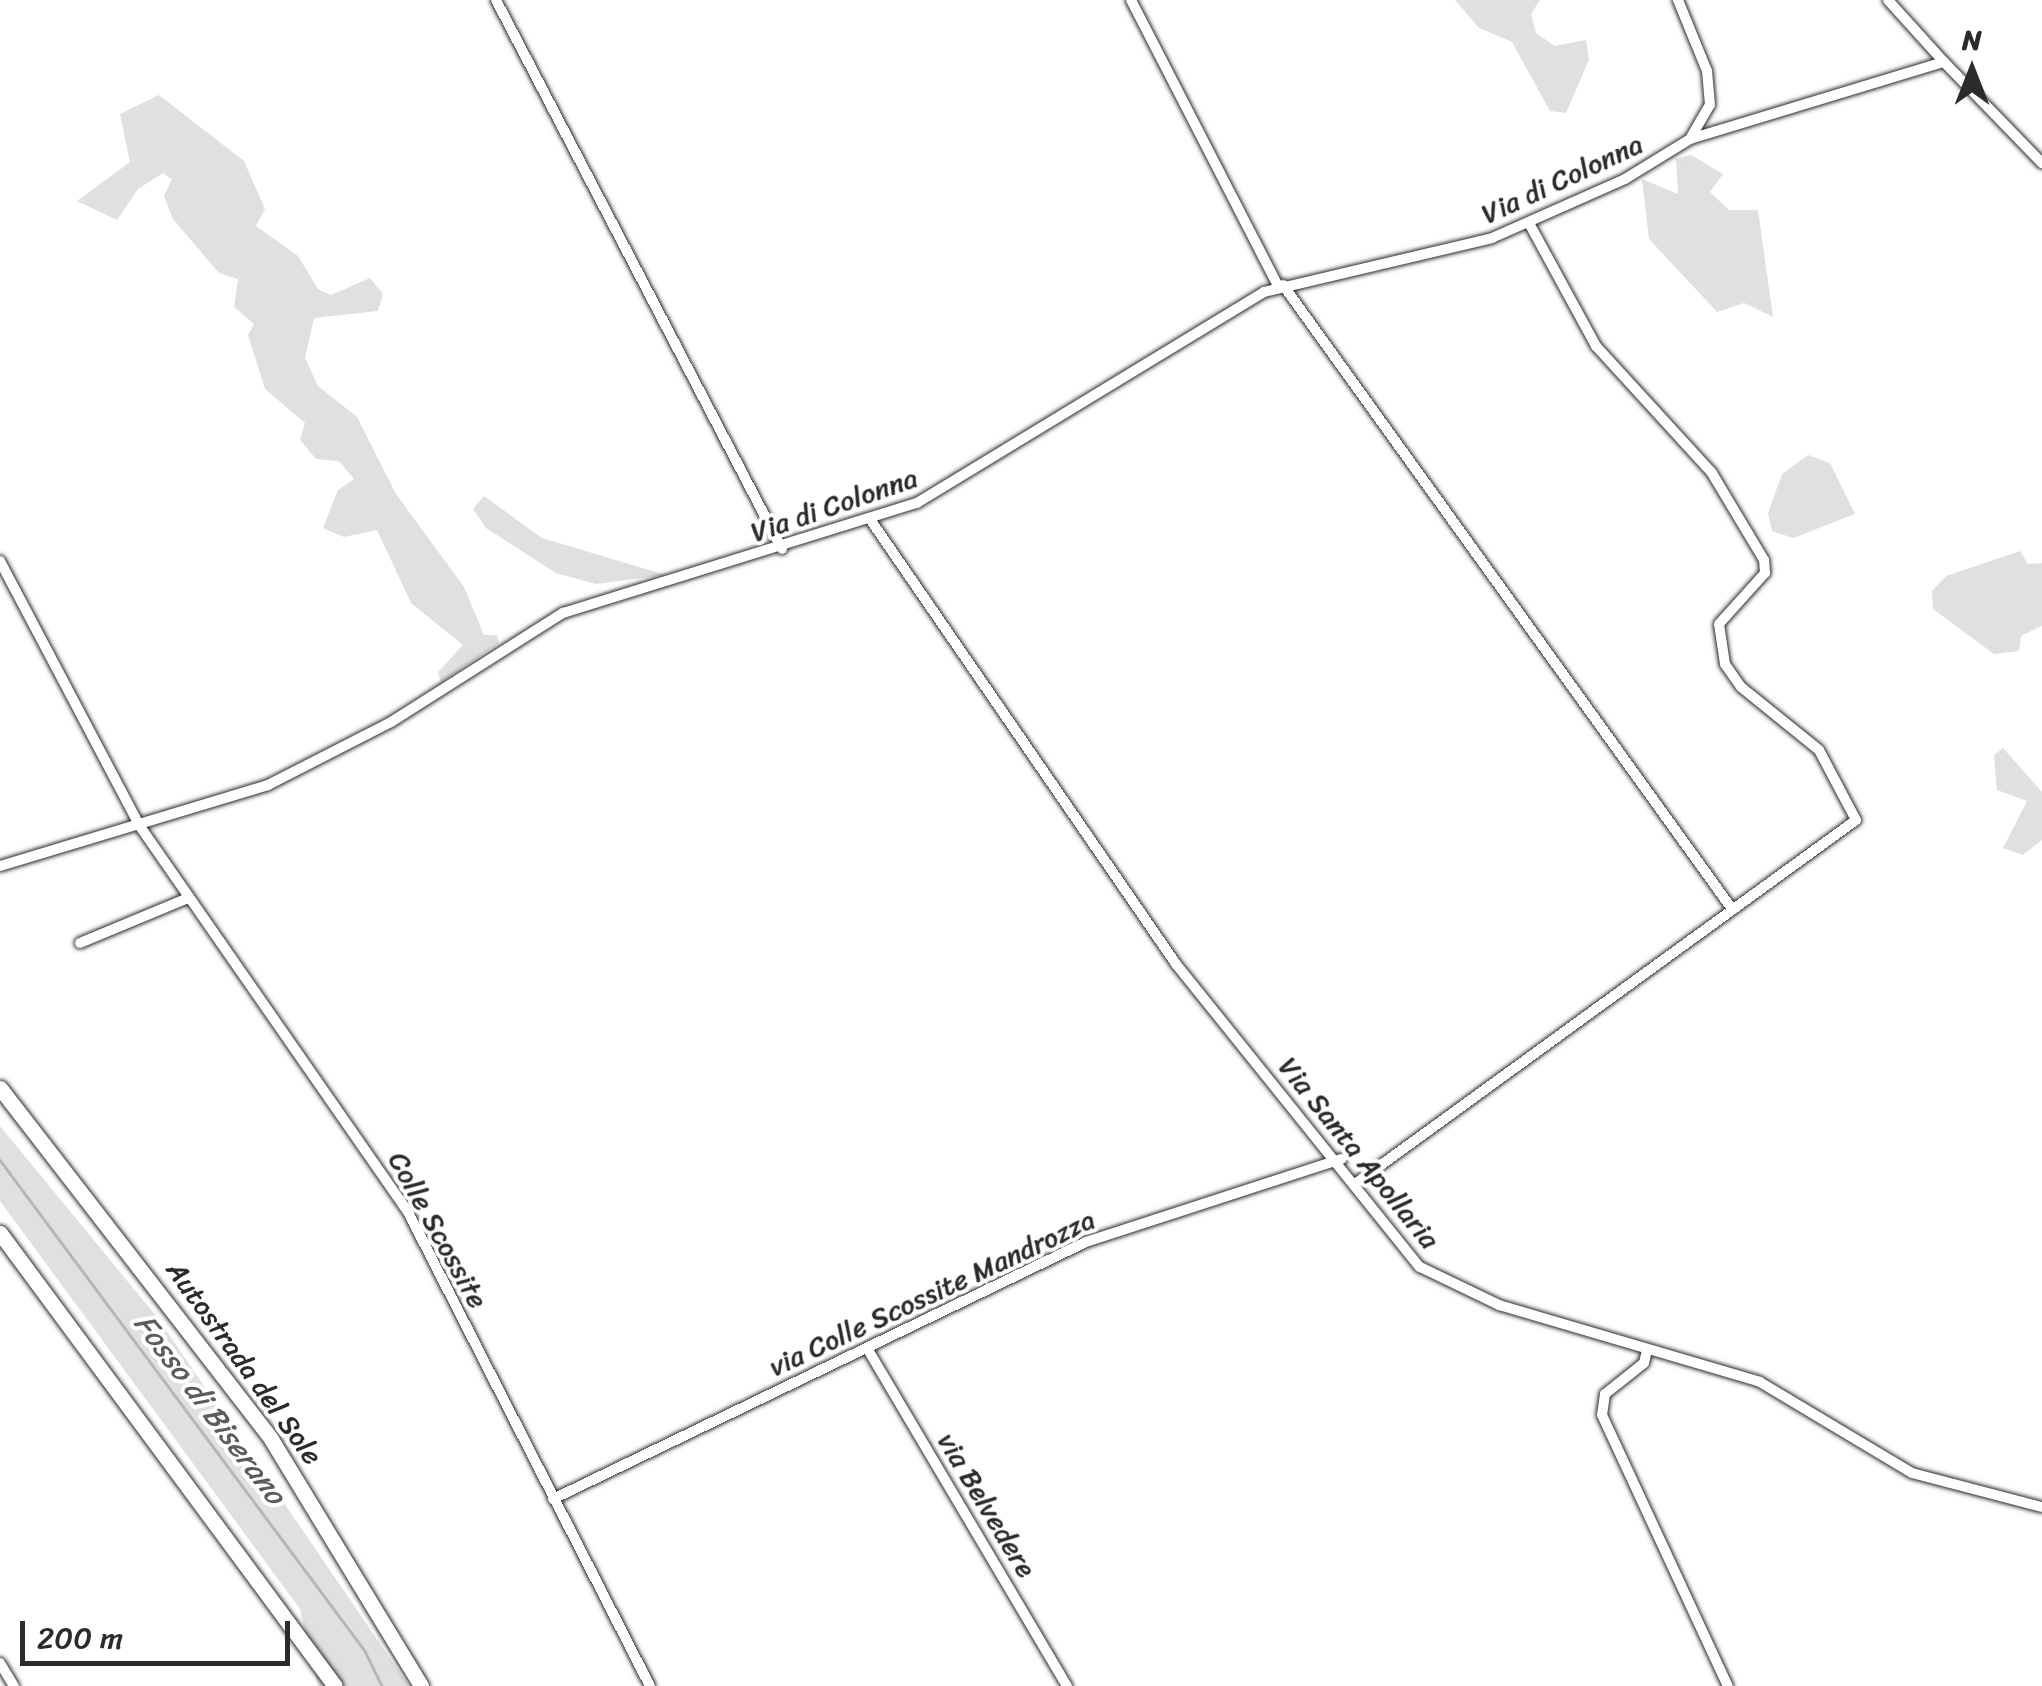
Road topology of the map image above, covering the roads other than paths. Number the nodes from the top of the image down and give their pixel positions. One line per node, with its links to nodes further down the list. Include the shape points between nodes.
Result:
1 (496, 0): 11 (street)
2 (1131, 0): 9 (street)
3 (1678, 0): 6 (street, via 1711,92)
4 (1888, 0): 5 (street)
5 (1944, 62): 6 (street, Via di Colonna); 7 (street)
6 (1690, 139): 8 (street, Via di Colonna)
7 (2042, 163)
8 (1530, 225): 9 (street, Via di Colonna); 16 (street, via 1600,351 1712,473 1764,560 1765,574 1719,624 1730,675 1813,743 1856,812 1849,828)
9 (1280, 286): 10 (street, Via di Colonna, via 1184,336 1000,460); 16 (street)
10 (872, 522): 11 (street, Via di Colonna); 19 (street, Via Santa Apollaria, via 1176,964)
11 (782, 549): 13 (street, Via di Colonna, via 545,620 342,748 252,792)
12 (0, 561): 13 (street, Colle Scossite)
13 (139, 825): 14 (street, Via di Colonna); 15 (street, Colle Scossite)
14 (0, 866)
15 (188, 898): 17 (street); 24 (street, Colle Scossite, via 401,1201)
16 (1732, 909): 20 (street)
17 (80, 943)
18 (0, 1088): 29 (highway, Autostrada del Sole, via 271,1439)
19 (1342, 1159): 20 (street, Via Santa Apollaria); 22 (street, via Colle Scossite Mandrozza, via 1086,1242)
20 (1359, 1181): 23 (street, Via Santa Apollaria, via 1406,1253 1441,1282)
21 (0, 1234): 28 (highway)
22 (867, 1348): 24 (street, via Colle Scossite Mandrozza); 31 (street, via Belvedere)
23 (1648, 1350): 25 (street, Via Santa Apollaria, via 1782,1392 1912,1472); 32 (street, via 1644,1363 1605,1394 1602,1415)
24 (553, 1499): 30 (street, Colle Scossite)
25 (2042, 1507)
26 (0, 1663): 27 (street)
27 (14, 1686)
28 (335, 1686)
29 (420, 1686)
30 (650, 1686)
31 (1067, 1686)
32 (1728, 1686)

